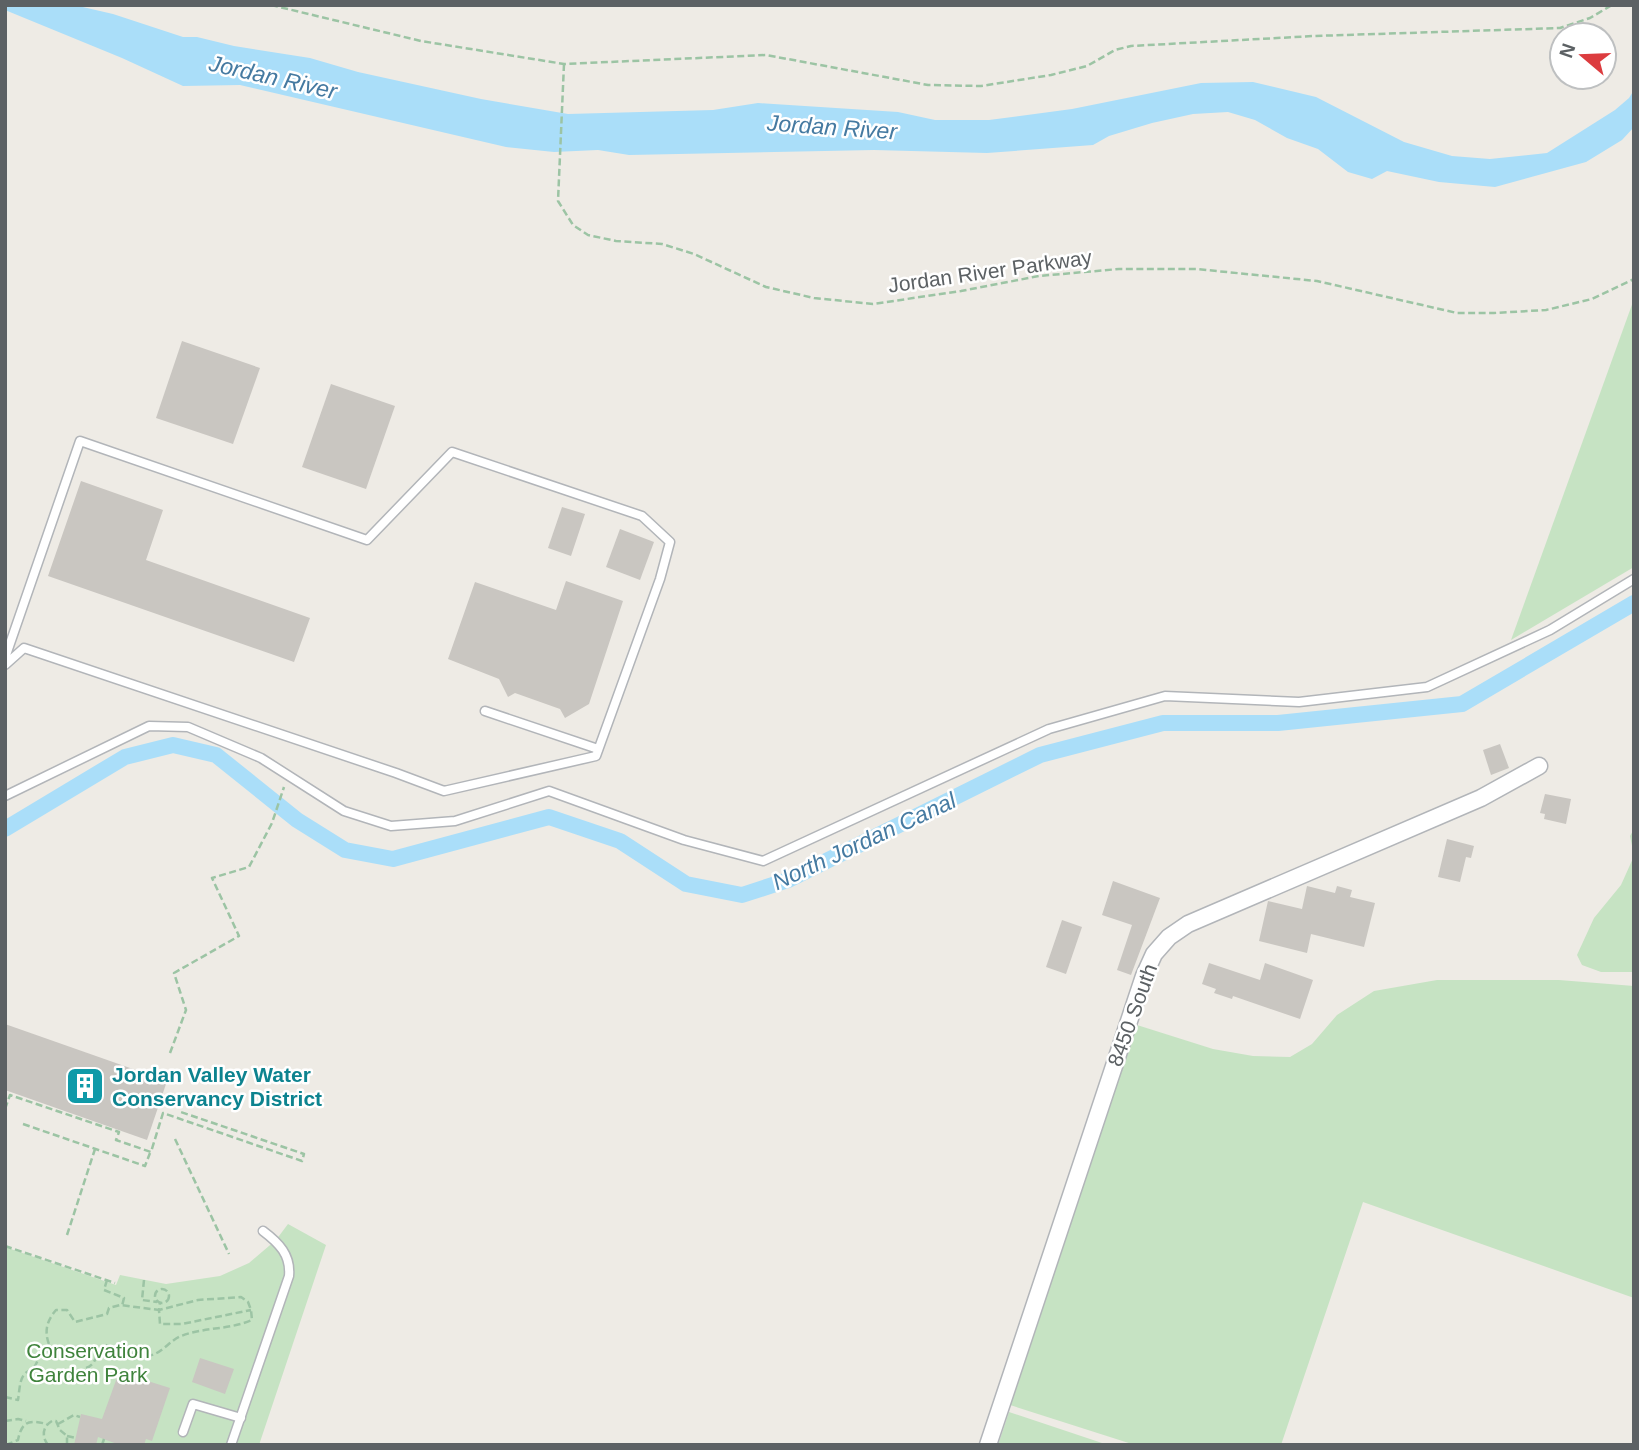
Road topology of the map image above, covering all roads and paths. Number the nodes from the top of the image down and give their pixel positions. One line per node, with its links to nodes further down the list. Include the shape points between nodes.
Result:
1 (271, 5): 3 (path, via 421,41)
2 (1612, 5): 3 (path, via 1560,28 1132,46 1087,66 981,86 928,85 766,55)
3 (564, 64): 4 (path, Jordan River Parkway, via 558,201 573,225 588,235 616,241 662,243 766,287 814,298 873,304 1039,276 1196,269 1317,281 1444,310 1494,313 1546,310 1592,299)
4 (1634, 279)
5 (1634, 579): 12 (lane, via 1550,630 1427,687 1299,702 1165,696 1049,729 763,861 684,840 549,791 455,821 391,826 344,811 261,758 188,727 149,726)
6 (5, 658): 9 (lane, via 80,441 367,540 452,452 642,516 670,542)
7 (5, 665): 9 (lane, via 24,648 444,791 596,756)
8 (485, 711): 9 (lane)
9 (598, 749)
10 (1538, 766): 49 (street, 8450 South, via 1480,798 1188,924 1154,954)
11 (284, 789): 13 (path, via 249,867 212,878 239,936 174,974 186,1010)
12 (5, 796)
13 (170, 1053)
14 (5, 1109): 19 (path, via 10,1095 119,1132 116,1140)
15 (178, 1111): 19 (path, via 304,1154 302,1161 163,1113)
16 (23, 1124): 19 (path, via 145,1166)
17 (175, 1139): 23 (path)
18 (95, 1149): 21 (path)
19 (151, 1152)
20 (263, 1231): 33 (lane, via 288,1257 289,1276)
21 (67, 1235)
22 (5, 1246): 24 (path)
23 (229, 1254)
24 (107, 1280): 26 (path); 27 (path, via 104,1290 124,1298)
25 (144, 1280): 28 (path, via 142,1300 159,1302)
26 (115, 1283)
27 (122, 1306): 28 (path); 31 (path, via 75,1322 67,1310 56,1310 46,1330 51,1349 38,1358 33,1370 23,1374 18,1400)
28 (159, 1310): 29 (path, via 198,1300 241,1297); 29 (path, via 160,1324)
29 (251, 1310): 30 (path, via 252,1320 179,1336 147,1356 105,1345)
30 (86, 1368)
31 (5, 1398)
32 (80, 1417): 37 (path, via 74,1415)
33 (241, 1418): 38 (lane, via 193,1404); 48 (lane)
34 (5, 1421): 35 (path)
35 (27, 1421): 36 (path); 43 (path, via 18,1440)
36 (47, 1424): 37 (path); 40 (path)
37 (58, 1424): 39 (path)
38 (183, 1432)
39 (67, 1436): 41 (path); 46 (path)
40 (44, 1438): 44 (path); 45 (path)
41 (76, 1438)
42 (104, 1439): 47 (path)
43 (6, 1445)
44 (42, 1445)
45 (48, 1445)
46 (67, 1445)
47 (102, 1445)
48 (231, 1445)
49 (988, 1445)

